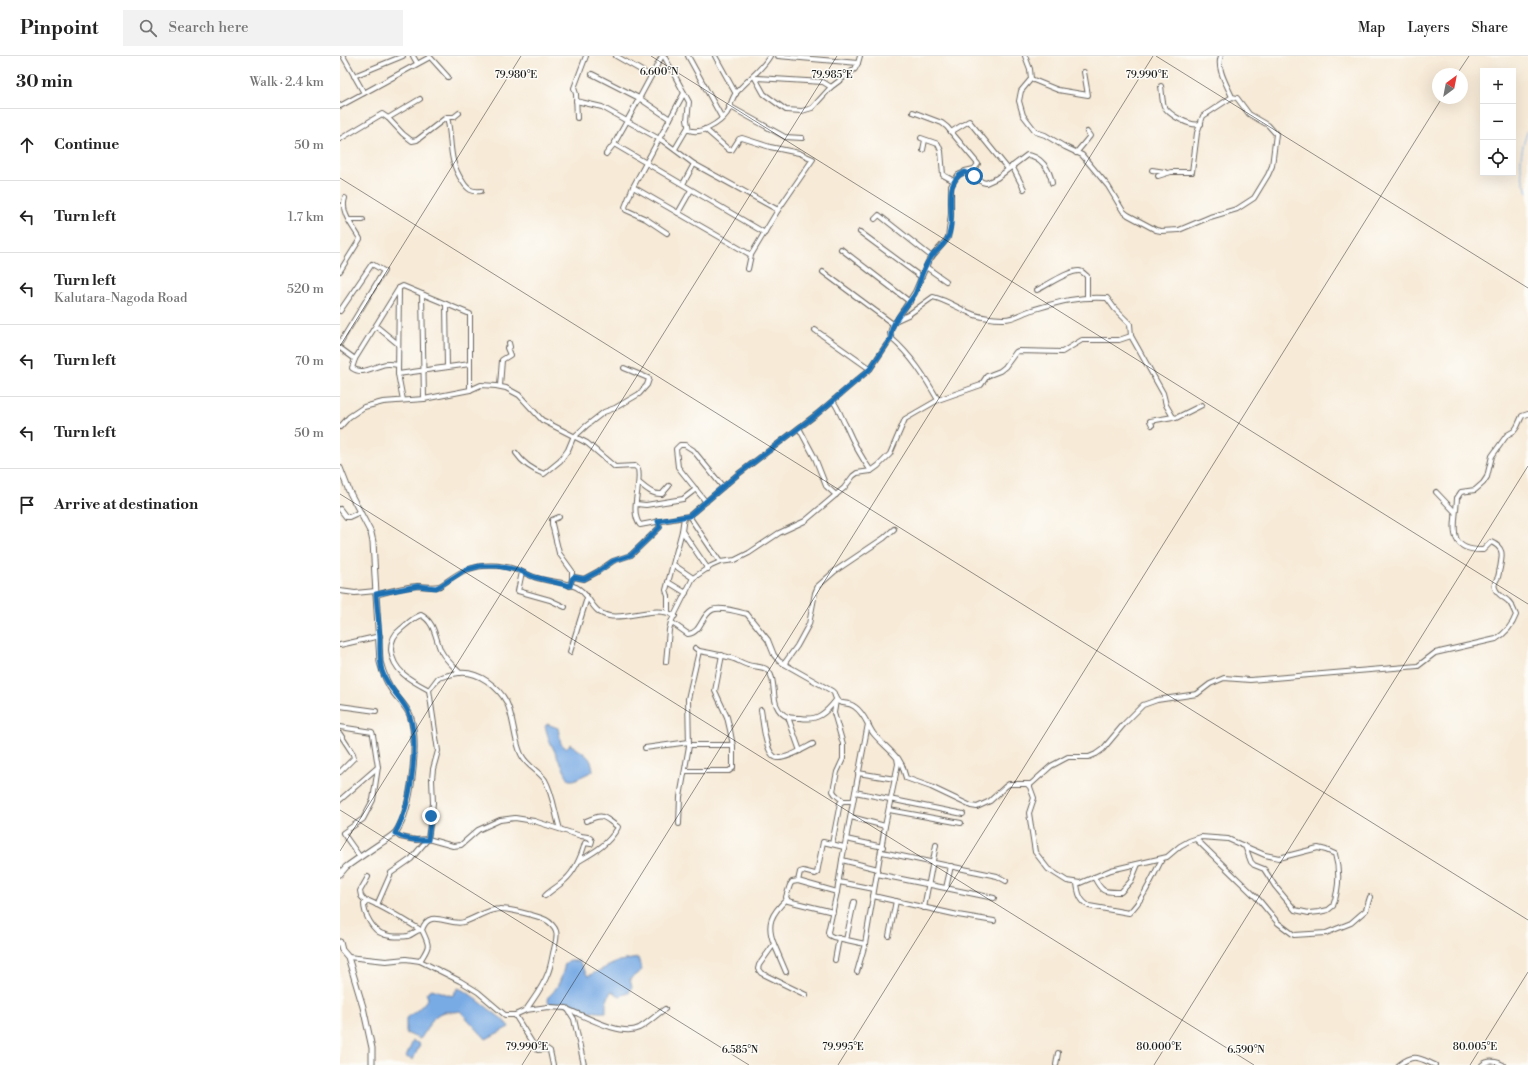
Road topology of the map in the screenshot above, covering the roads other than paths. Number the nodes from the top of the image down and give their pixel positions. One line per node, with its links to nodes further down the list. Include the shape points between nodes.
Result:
1 (344, 56): 18 (street)
2 (403, 56): 18 (street)
3 (414, 56): 14 (street)
4 (586, 56): 31 (street, via 574,88)
5 (616, 56): 19 (street)
6 (663, 56): 19 (street); 26 (street)
7 (688, 56): 39 (street)
8 (715, 56): 27 (street)
9 (770, 56): 21 (street)
10 (778, 56): 15 (street)
11 (860, 56): 15 (street)
12 (1025, 56): 22 (street)
13 (1221, 56): 28 (street, via 1219,60 1223,77)
14 (417, 63): 20 (street, via 431,57); 25 (street)
15 (858, 63): 24 (street, via 855,69)
16 (1084, 72): 22 (street, via 1088,95 1058,90)
17 (592, 74): 29 (street)
18 (354, 76): 25 (street)
19 (651, 76): 29 (street)
20 (448, 77)
21 (756, 77): 24 (street, via 824,82); 24 (street, via 764,94 786,110 802,111 812,108); 27 (street)
22 (1031, 79): 53 (street, via 1019,95 1023,115 1036,132)
23 (1161, 86): 42 (street, via 1167,110 1183,121)
24 (831, 87)
25 (364, 93): 32 (street)
26 (684, 93): 40 (street); 43 (street, via 689,102)
27 (736, 94): 33 (street)
28 (1232, 96): 42 (street, via 1203,116); 53 (street, via 1237,98 1248,114 1268,125 1276,134 1273,162 1268,175 1254,198 1237,209 1171,232 1156,230 1128,215 1082,155)
29 (639, 98): 40 (street); 41 (street)
30 (420, 99): 37 (street)
31 (576, 101): 38 (street); 41 (street, via 602,107)
32 (340, 105)
33 (729, 106): 39 (street, via 728,112); 48 (street, via 785,137)
34 (913, 112): 45 (street, via 942,123)
35 (459, 113): 36 (street, via 454,117)
36 (447, 117): 37 (street, via 417,140 412,141); 68 (street, via 450,149 458,175 466,188 474,192)
37 (388, 118): 47 (street, via 382,114)
38 (577, 118)
39 (722, 118): 44 (street)
40 (670, 119): 49 (street)
41 (627, 121): 49 (street); 50 (street)
42 (1201, 124): 60 (street, via 1197,133 1192,172)
43 (688, 127): 44 (street, via 691,131); 51 (street)
44 (705, 129): 70 (street, via 729,150 732,150 742,138 813,159)
45 (951, 132): 57 (street, via 968,121); 59 (street, via 978,164 974,169)
46 (1087, 132): 53 (street, via 1090,136)
47 (340, 138)
48 (802, 138)
49 (659, 139): 51 (street); 55 (street)
50 (614, 144): 54 (street); 55 (street)
51 (675, 149): 56 (street)
52 (923, 150): 62 (street, via 923,139 938,144 943,175)
53 (1076, 153)
54 (606, 154)
55 (646, 162): 64 (street); 65 (street)
56 (694, 164): 64 (street); 70 (street)
57 (1010, 168): 59 (street, via 986,183); 63 (street, via 1027,155 1033,156 1048,170); 66 (street)
58 (1152, 170): 60 (street)
59 (965, 172): 62 (street, via 958,175)
60 (1166, 172): 61 (street)
61 (1158, 176)
62 (954, 181): 80 (street, via 951,186 952,214 948,238)
63 (1052, 183)
64 (683, 184): 67 (street)
65 (633, 187): 71 (street); 76 (street, via 626,202 626,210 646,219)
66 (1024, 189)
67 (691, 190): 71 (street); 77 (street)
68 (481, 191)
69 (345, 198): 73 (street, via 344,212)
70 (778, 210): 77 (street)
71 (678, 213): 79 (street)
72 (875, 219): 80 (street, via 879,215)
73 (349, 220): 74 (street); 83 (street, via 360,239)
74 (363, 220)
75 (860, 232): 85 (street)
76 (666, 233)
77 (765, 233): 79 (street)
78 (841, 249): 91 (street)
79 (751, 255): 82 (street)
80 (932, 257): 81 (street)
81 (926, 267): 85 (street); 86 (street)
82 (748, 269)
83 (340, 271)
84 (823, 272): 95 (street)
85 (921, 277): 91 (street)
86 (946, 281)
87 (399, 288): 89 (street, via 403,286); 96 (street); 102 (street)
88 (1037, 290): 90 (street, via 1078,271 1087,276)
89 (422, 294): 92 (street); 110 (street)
90 (1087, 297): 94 (street, via 1060,302 1010,319 972,314 933,297); 98 (street, via 1110,300 1130,324)
91 (910, 302): 94 (street)
92 (446, 304): 105 (street, via 470,314); 107 (street)
93 (340, 311): 100 (street, via 372,264 384,271)
94 (897, 320): 95 (street)
95 (893, 324): 99 (street)
96 (376, 326): 102 (street); 104 (street)
97 (815, 330): 109 (street)
98 (1131, 336): 116 (street, via 1119,340 1082,340 1062,352 1018,351 1000,372 987,376 981,386); 120 (street)
99 (891, 338): 109 (street); 116 (street, via 916,365)
100 (340, 343)
101 (509, 343): 112 (street, via 510,347 507,348 510,355 502,360 501,364)
102 (398, 344): 106 (street)
103 (340, 348): 104 (street)
104 (356, 359): 106 (street, via 352,369 361,371 368,371 384,364)
105 (470, 364): 107 (street); 113 (street)
106 (398, 365): 111 (street)
107 (447, 367): 110 (street)
108 (624, 368): 124 (street, via 648,378 647,385 639,394 604,412)
109 (870, 369): 117 (street)
110 (423, 370): 111 (street); 114 (street)
111 (398, 374): 115 (street)
112 (500, 386): 113 (street, via 481,385); 124 (street, via 519,395 542,420)
113 (470, 390): 114 (street)
114 (424, 399): 115 (street)
115 (403, 400): 122 (street, via 364,407)
116 (938, 400): 127 (street, via 905,419 890,454)
117 (833, 401): 123 (street); 127 (street)
118 (1202, 405): 120 (street, via 1176,418)
119 (1528, 414): 138 (street, via 1522,416 1517,427 1507,435 1492,456 1483,483 1475,490 1461,492)
120 (1173, 417): 121 (street, via 1150,421)
121 (1152, 425)
122 (340, 427)
123 (799, 428): 130 (street); 133 (street, via 826,486)
124 (576, 436): 125 (street, via 560,461 544,474 520,459); 128 (street, via 615,467 635,466 640,477)
125 (516, 453)
126 (340, 468): 137 (main road)
127 (871, 471): 133 (street, via 857,473)
128 (639, 483): 129 (street, via 657,495 662,494); 135 (street)
129 (669, 486)
130 (723, 487): 131 (street, via 693,450 685,444 680,445 676,449 678,467); 134 (street)
131 (696, 489): 134 (street); 135 (street, via 683,499 646,505)
132 (1436, 492): 138 (street)
133 (836, 495): 145 (street, via 805,521 779,533 735,560)
134 (706, 502): 139 (street)
135 (636, 504): 142 (street, via 636,519 640,525)
136 (340, 509): 137 (street, via 346,517)
137 (360, 512): 154 (main road, via 373,542)
138 (1456, 512): 188 (street, via 1454,536 1462,546 1483,550 1491,542 1500,548 1502,561 1494,588 1509,602 1516,615 1504,635 1435,653 1418,666 1250,680 1224,678 1197,694 1157,700 1143,705 1096,754 1089,757 1068,757 1051,766)
139 (689, 516): 141 (street); 145 (street)
140 (559, 517): 150 (street, via 552,520 552,524 559,553 572,571)
141 (684, 517): 142 (street); 144 (street)
142 (658, 521): 150 (street, via 660,527 631,555 613,561 584,579)
143 (894, 529): 166 (street, via 818,586 809,624)
144 (682, 531): 146 (street); 147 (street)
145 (720, 562): 147 (street)
146 (674, 565): 149 (street); 151 (street)
147 (708, 569): 149 (street)
148 (522, 572): 152 (street); 154 (street, via 498,566 480,566 465,570 436,588 418,586); 157 (street, via 518,591)
149 (693, 578): 155 (street)
150 (572, 579): 152 (street)
151 (668, 582): 155 (street); 158 (street)
152 (570, 586): 156 (street, via 586,594)
153 (340, 591): 154 (street)
154 (376, 593): 161 (main road)
155 (686, 593): 159 (street)
156 (587, 598): 158 (street, via 598,611 609,616 626,617); 163 (street)
157 (565, 607)
158 (668, 612): 159 (street)
159 (675, 616): 160 (street)
160 (671, 622): 165 (street); 166 (street, via 690,634 696,631 712,610 747,614 768,640 774,655)
161 (380, 636): 162 (street); 203 (main road, via 382,671 394,693 404,704 413,728 414,756 410,792 402,820)
162 (340, 645)
163 (570, 652)
164 (722, 655): 173 (street, via 767,670 771,676 775,702 779,710); 177 (street, via 697,649 688,699); 178 (street, via 715,691 727,717)
165 (666, 662)
166 (784, 664): 169 (street, via 834,693)
167 (460, 673): 168 (street, via 438,678); 168 (street, via 441,652 429,622 421,615 417,616 392,639 391,652 396,666 408,679); 201 (street, via 474,674 490,684 508,702 519,750 530,767 545,781)
168 (429, 690): 206 (street, via 438,751 432,774 433,803)
169 (836, 700): 173 (street, via 829,709 815,718 808,720); 174 (street, via 856,707); 192 (street, via 834,713 843,744 843,759 833,791)
170 (340, 706): 172 (street)
171 (762, 710): 181 (street, via 768,748 772,756 785,757)
172 (376, 711)
173 (788, 716): 181 (street)
174 (868, 724): 182 (street); 186 (street)
175 (340, 727): 183 (street, via 372,732)
176 (340, 734): 185 (street, via 354,758)
177 (689, 744): 178 (street); 180 (street); 184 (street)
178 (732, 744): 184 (street, via 732,770)
179 (813, 744): 181 (street)
180 (645, 748)
181 (800, 750)
182 (897, 758): 187 (street); 188 (street, via 906,778 971,806 977,807 990,801 1009,784)
183 (378, 767): 191 (street); 202 (street, via 375,791 362,821)
184 (685, 771): 199 (street, via 680,797)
185 (340, 772)
186 (858, 772): 187 (street); 189 (street)
187 (895, 779): 190 (street)
188 (1028, 785): 228 (street, via 1034,798 1029,813 1035,852 1048,869 1062,879)
189 (855, 792): 190 (street); 193 (street)
190 (891, 799): 194 (street); 195 (street)
191 (340, 800)
192 (843, 801): 193 (street); 207 (street, via 840,803)
193 (853, 802): 196 (street)
194 (889, 810): 198 (street); 200 (street)
195 (963, 814)
196 (851, 817): 200 (street); 205 (street)
197 (586, 821): 216 (street, via 602,816 618,827 609,841)
198 (961, 823)
199 (679, 824)
200 (885, 826): 211 (street)
201 (560, 829): 206 (street, via 515,818 500,820 478,830 461,845 453,846); 216 (street, via 591,838 591,844 585,843)
202 (341, 831): 213 (street)
203 (395, 833): 206 (street, via 400,837); 213 (main road)
204 (1196, 838): 209 (street, via 1228,839); 214 (street); 235 (street, via 1259,900 1278,923 1294,935 1326,933 1351,922 1366,910)
205 (846, 839): 210 (street); 211 (street)
206 (428, 840): 241 (street, via 411,859 391,873)
207 (832, 844): 210 (street); 225 (street, via 823,842 817,873 800,872)
208 (936, 845): 217 (street)
209 (1245, 846): 209 (street, via 1279,858 1318,848 1335,854 1338,878 1333,906 1319,912 1295,910 1264,869 1251,862)
210 (844, 847): 215 (street)
211 (882, 847): 212 (street)
212 (882, 852): 217 (street); 220 (street)
213 (360, 857): 221 (main road)
214 (1162, 859): 218 (street); 228 (street, via 1147,891 1129,913 1089,906 1080,897)
215 (842, 860): 220 (street); 227 (street)
216 (579, 861): 233 (street, via 564,881)
217 (933, 862): 219 (street); 229 (street)
218 (1138, 864): 224 (street); 224 (street, via 1131,881 1121,892 1101,890)
219 (951, 866): 226 (street, via 997,876); 230 (street)
220 (878, 869): 222 (street)
221 (340, 874)
222 (877, 874): 229 (street); 231 (street)
223 (368, 877): 238 (street, via 360,891)
224 (1094, 877): 228 (street)
225 (798, 881): 232 (street); 237 (street, via 790,885)
226 (1006, 881)
227 (839, 882): 231 (street); 232 (street)
228 (1077, 883)
229 (928, 885): 230 (street); 242 (street)
230 (946, 888): 236 (street)
231 (874, 889): 234 (street)
232 (837, 892): 243 (street)
233 (545, 896)
234 (873, 896): 240 (street); 251 (street)
235 (1370, 897)
236 (994, 898)
237 (786, 900): 243 (street); 250 (street, via 772,916 770,934)
238 (366, 902): 241 (street); 245 (street, via 364,909 372,925 383,934 408,936)
239 (854, 902): 248 (street)
240 (896, 902): 242 (street); 246 (street)
241 (377, 905): 245 (street)
242 (924, 908): 244 (street)
243 (834, 912): 247 (street, via 828,932 829,935)
244 (994, 921)
245 (421, 930): 255 (street, via 428,946); 261 (street, via 427,920 434,918 464,922 500,908 547,920 553,925 557,938 548,973)
246 (889, 936)
247 (839, 938): 248 (street); 254 (street)
248 (846, 940): 251 (street)
249 (340, 942): 252 (main road)
250 (774, 944): 256 (street); 258 (street, via 758,969 761,973)
251 (865, 944): 257 (street)
252 (341, 950): 253 (main road)
253 (348, 957): 255 (street); 264 (main road, via 363,1007 372,1048)
254 (836, 960)
255 (420, 961): 262 (street, via 460,981 505,1015)
256 (786, 972)
257 (857, 972)
258 (806, 995)
259 (567, 1008): 260 (street, via 612,1028 629,1030 638,1028); 261 (street); 266 (street, via 574,1019)
260 (665, 1009)
261 (526, 1010): 262 (street)
262 (515, 1016): 265 (street, via 536,1049 550,1051)
263 (1058, 1053): 267 (street)
264 (372, 1065)
265 (553, 1065)
266 (584, 1065)
267 (1056, 1065)
268 (1399, 1065): 269 (street, via 1408,1058 1417,1058)
269 (1435, 1065)
270 (1482, 1065): 271 (street, via 1485,1062 1498,1062)
271 (1503, 1065)

